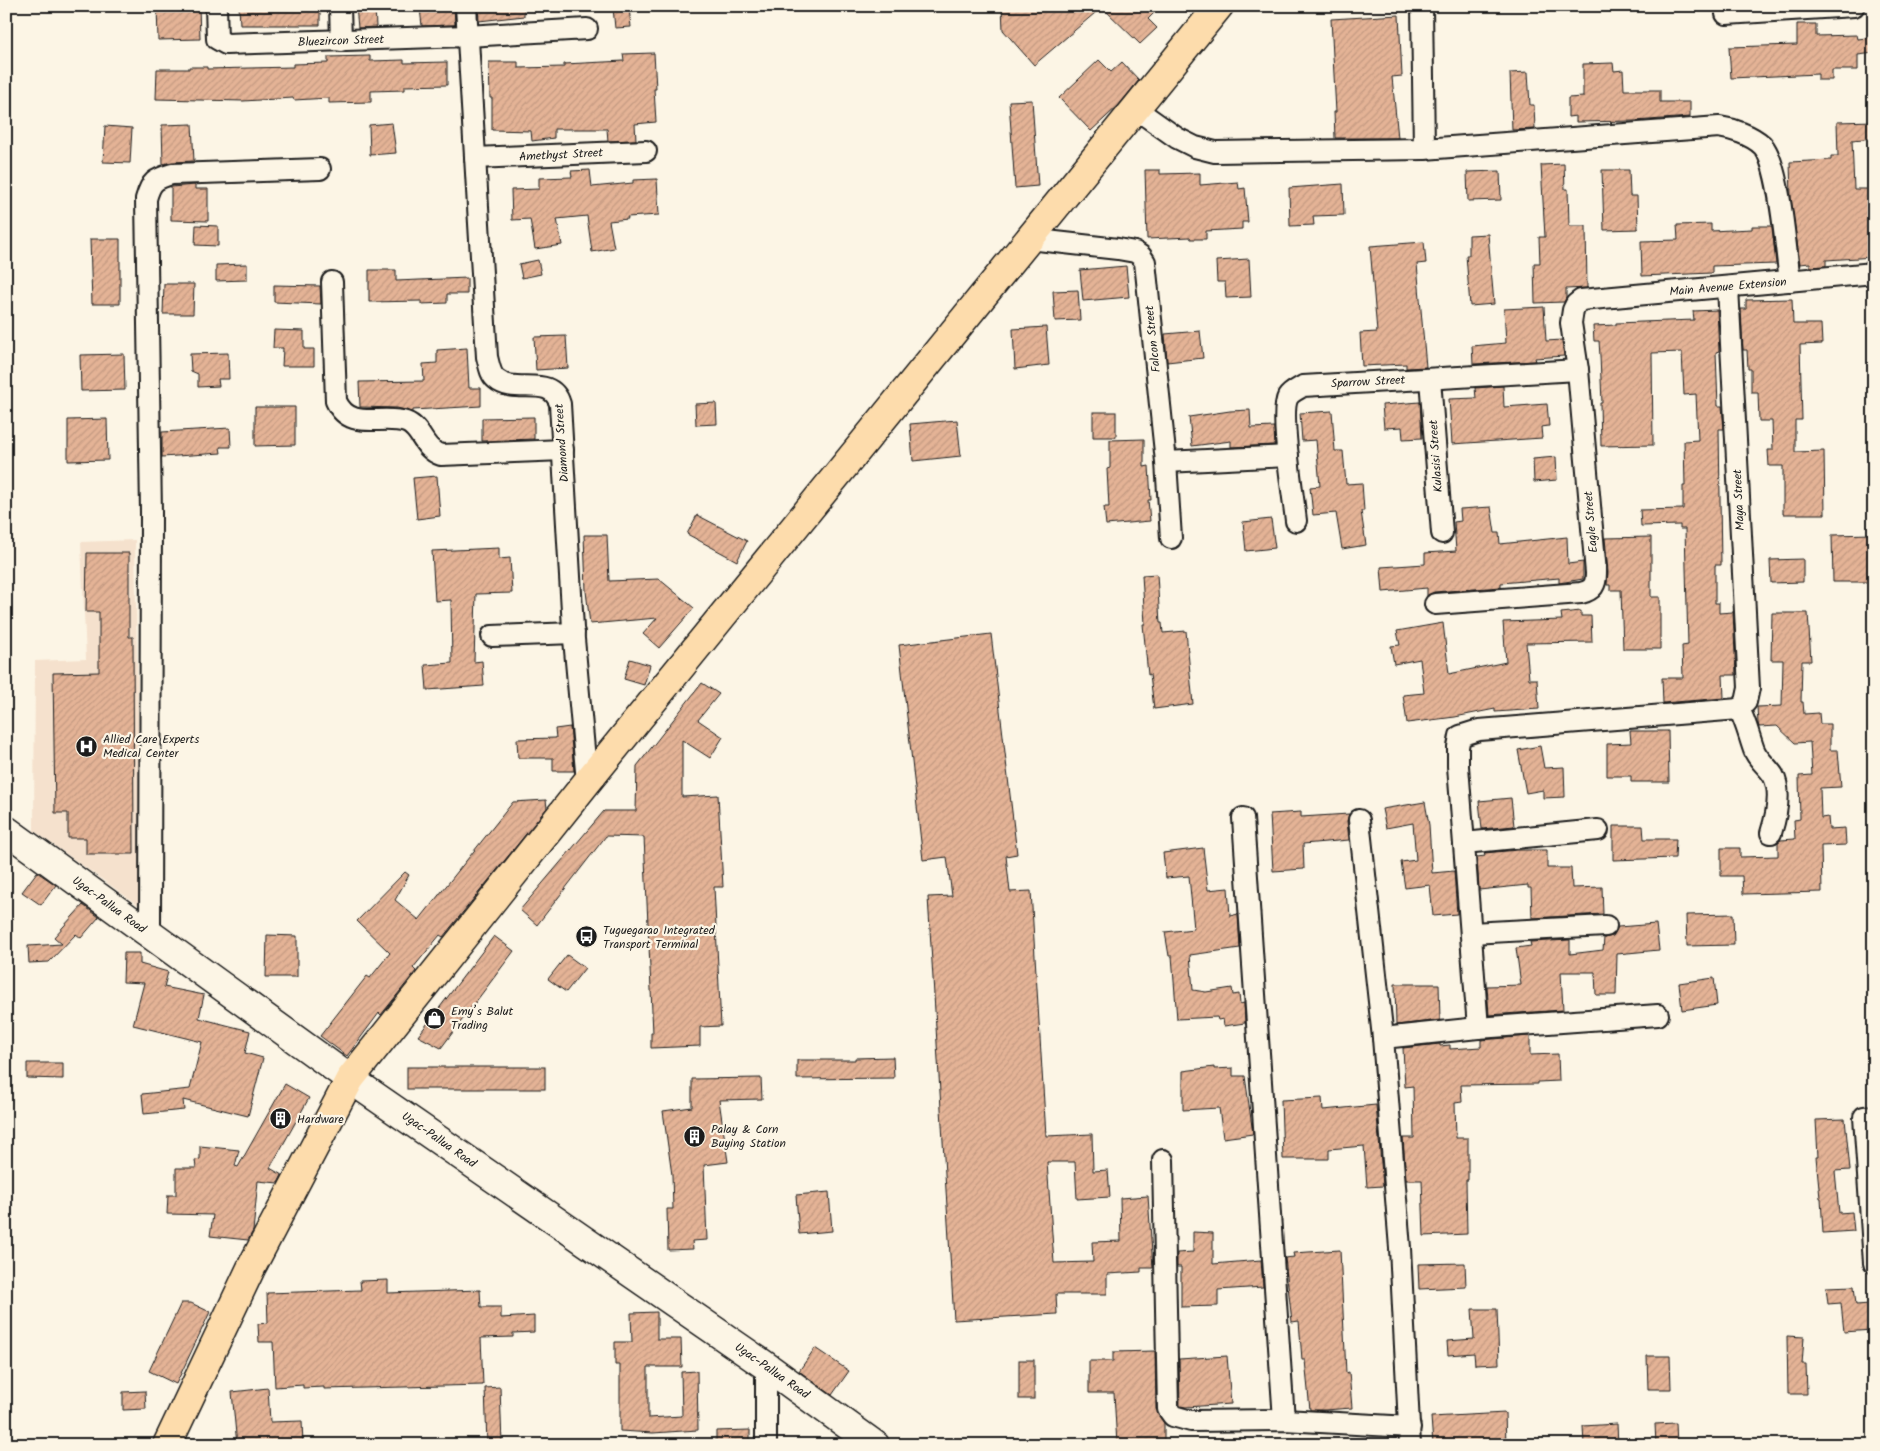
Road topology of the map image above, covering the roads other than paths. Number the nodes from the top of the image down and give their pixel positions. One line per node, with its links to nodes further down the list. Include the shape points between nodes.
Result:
1 (216, 6): 10 (street, Bluezircon Street, via 217,39 226,44)
2 (340, 6): 10 (street)
3 (466, 6): 9 (street, Diamond Street)
4 (1219, 6): 11 (highway)
5 (1422, 6): 12 (street)
6 (1854, 6): 7 (street)
7 (1726, 14)
8 (587, 29): 9 (street, Bluezircon Street)
9 (467, 36): 10 (street, Bluezircon Street); 14 (street, Diamond Street)
10 (341, 41)
11 (1136, 109): 12 (street, via 1177,138 1215,152); 16 (highway)
12 (1424, 149): 19 (street, via 1719,127 1733,129 1762,145 1769,159 1777,183)
13 (646, 151): 14 (street, Amethyst Street)
14 (475, 158): 24 (street, Diamond Street, via 490,368 495,379 507,385 551,389 557,395)
15 (320, 169): 43 (street, via 172,174 157,179 149,186 146,199)
16 (1029, 239): 26 (street, Falcon Street, via 1135,252 1145,262); 34 (highway)
17 (1874, 273): 19 (street, Main Avenue Extension)
18 (332, 282): 24 (street, via 336,401 345,414 355,420 408,423 434,453 441,455)
19 (1790, 282): 20 (street, Main Avenue Extension)
20 (1728, 287): 21 (street, Main Avenue Extension); 33 (street, Maya Street, via 1749,688 1746,702)
21 (1581, 300): 22 (street, Eagle Street, via 1571,315)
22 (1578, 370): 23 (street, Sparrow Street); 30 (street, Eagle Street, via 1596,573 1593,588 1581,593)
23 (1430, 378): 25 (street, Sparrow Street, via 1303,386 1287,398); 28 (street, Kulasisi Street)
24 (562, 450): 31 (street, Diamond Street)
25 (1288, 456): 26 (street); 27 (street, Sparrow Street)
26 (1166, 462): 29 (street, Falcon Street)
27 (1296, 521)
28 (1442, 533)
29 (1171, 538)
30 (1435, 604)
31 (574, 633): 32 (street); 34 (street, Diamond Street)
32 (492, 636)
33 (1739, 709): 39 (street, via 1754,750 1773,776 1777,788); 40 (street, via 1479,730 1460,736 1458,766)
34 (587, 782): 47 (highway)
35 (1243, 818): 52 (street)
36 (1359, 820): 46 (street)
37 (6, 830): 43 (street, Ugac-Pallua Road)
38 (1598, 830): 40 (street)
39 (1771, 833)
40 (1464, 843): 42 (street)
41 (1606, 926): 42 (street)
42 (1471, 933): 45 (street)
43 (150, 935): 47 (street, Ugac-Pallua Road)
44 (1658, 1015): 45 (street)
45 (1478, 1028): 46 (street)
46 (1383, 1038): 53 (street, via 1400,1248)
47 (350, 1079): 51 (street, Ugac-Pallua Road); 54 (highway, via 251,1268)
48 (1874, 1116): 50 (street, via 1864,1117)
49 (1163, 1160): 52 (street, via 1168,1409 1173,1416 1191,1421)
50 (1874, 1263)
51 (766, 1366): 55 (street); 56 (street, Ugac-Pallua Road)
52 (1284, 1420): 53 (street)
53 (1410, 1436)
54 (167, 1445)
55 (766, 1445)
56 (875, 1445)

